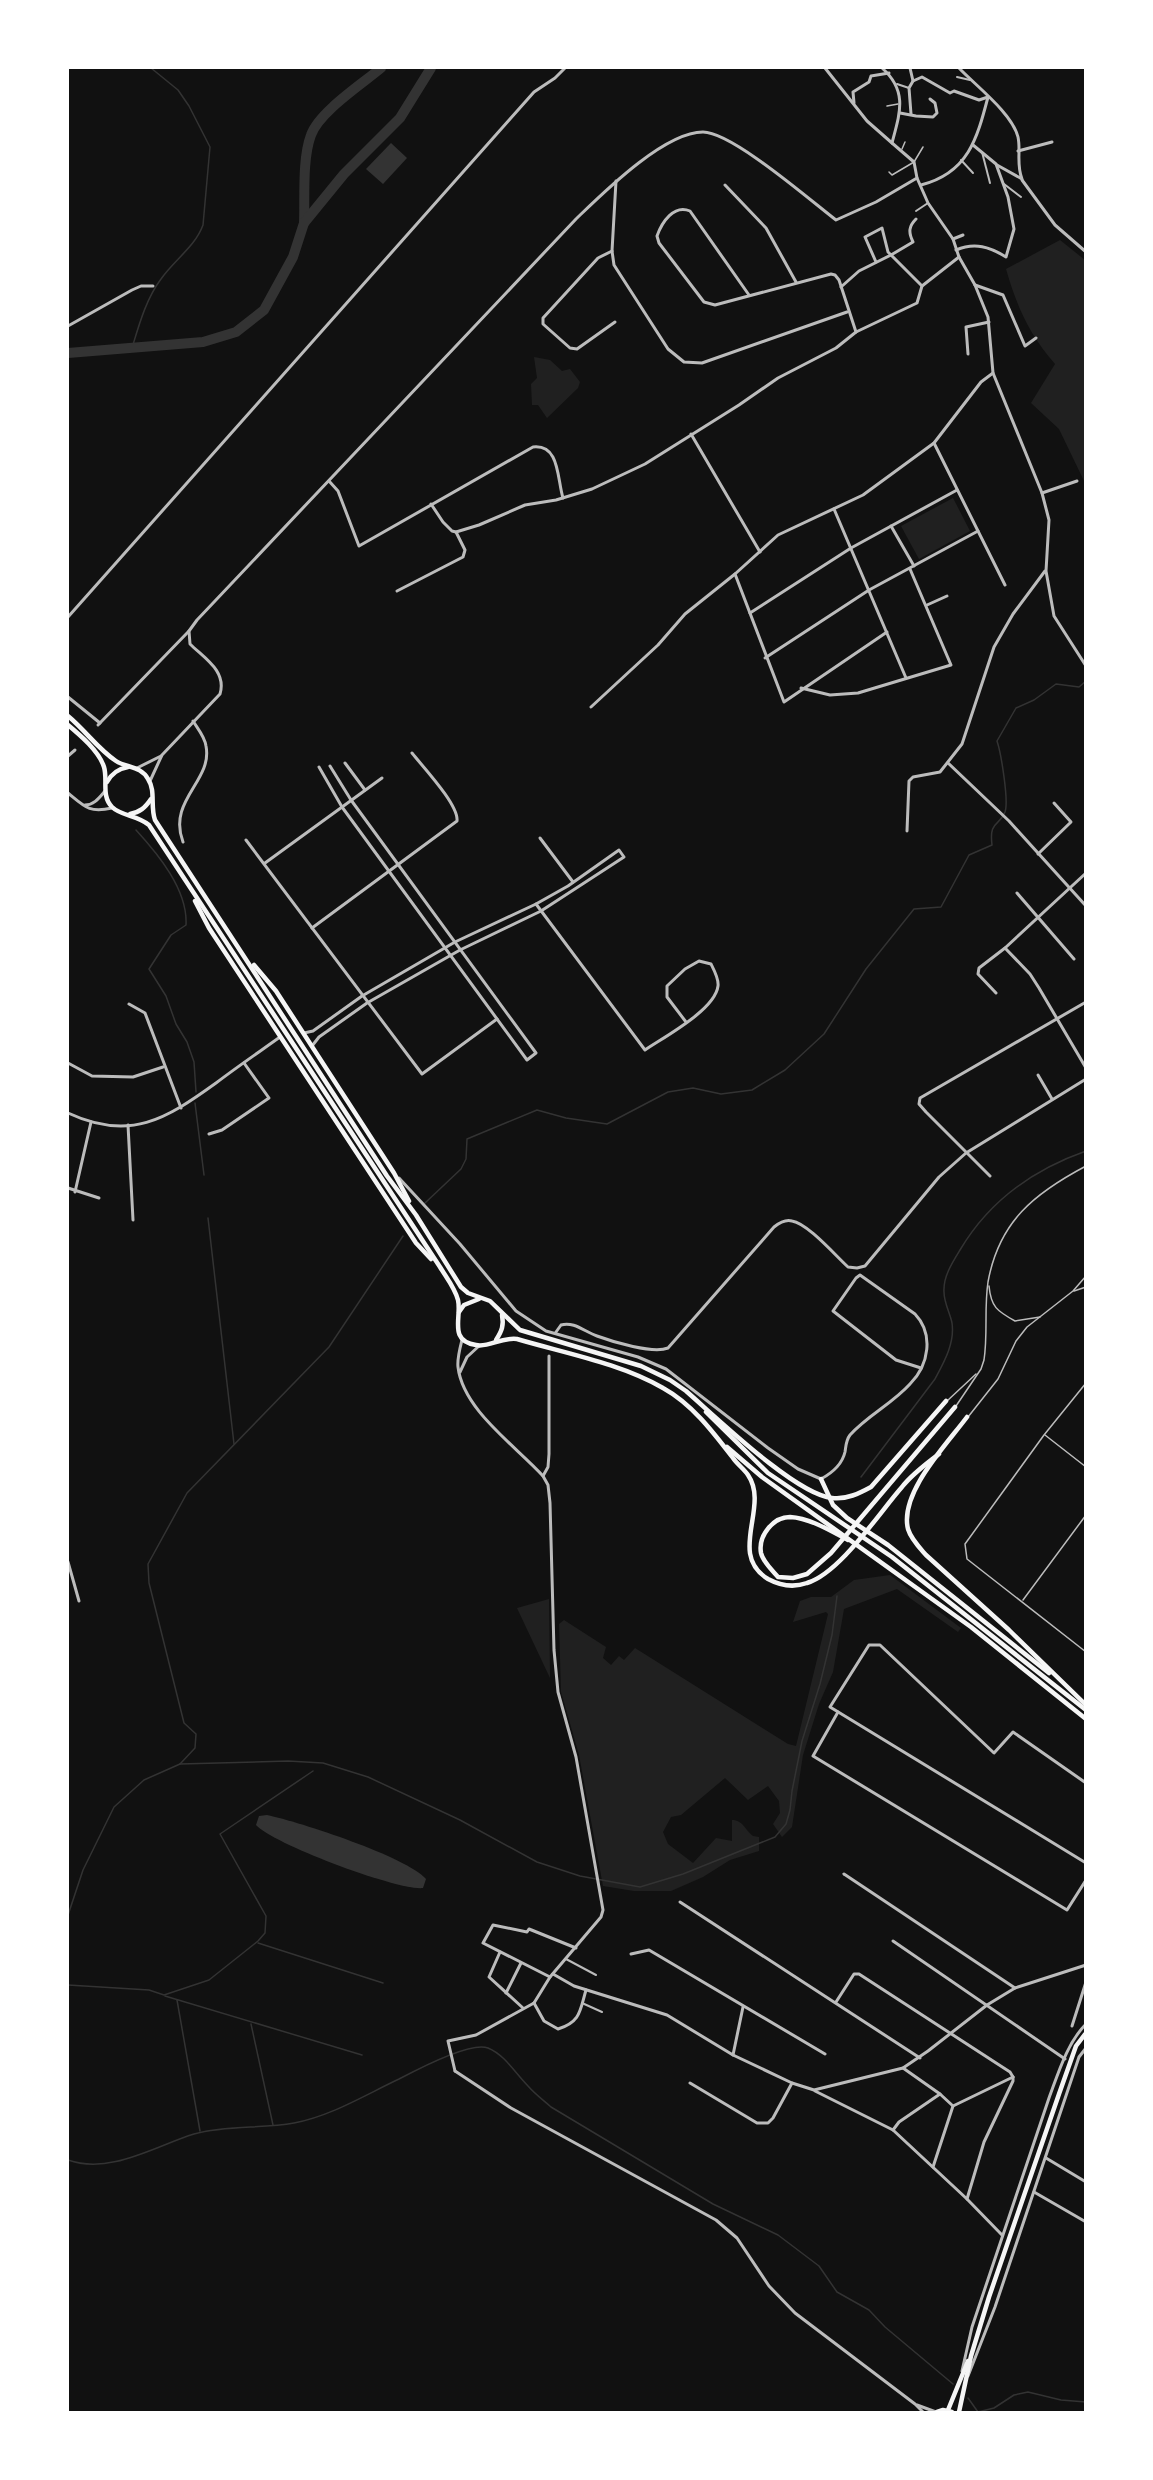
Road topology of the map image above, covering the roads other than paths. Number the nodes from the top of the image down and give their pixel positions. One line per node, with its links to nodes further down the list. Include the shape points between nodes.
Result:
1 (565, 68): 88 (street, via 534,92)
2 (825, 68): 14 (street)
3 (884, 68): 6 (street)
4 (910, 68): 9 (street)
5 (959, 68): 8 (street)
6 (889, 73): 10 (street); 14 (street, via 871,76 869,82 853,92)
7 (957, 77): 8 (street)
8 (970, 80): 12 (street)
9 (913, 81): 11 (street); 12 (street, via 922,77 950,93 953,89 979,100)
10 (897, 84): 11 (street); 15 (street)
11 (909, 88): 18 (street)
12 (988, 97): 22 (street); 25 (street, via 1010,121)
13 (930, 99): 18 (street, via 937,113 933,117)
14 (854, 104): 21 (street)
15 (900, 104): 16 (lane); 17 (street)
16 (887, 106)
17 (900, 113): 18 (street); 21 (street)
18 (911, 114)
19 (905, 142): 24 (lane)
20 (1052, 142): 25 (street)
21 (892, 143): 24 (street)
22 (973, 145): 26 (street); 27 (street)
23 (922, 147): 28 (lane)
24 (902, 151): 28 (street)
25 (1018, 151): 33 (street, via 1017,166)
26 (982, 152): 29 (street); 35 (street)
27 (961, 160): 31 (street); 37 (street, via 946,175)
28 (914, 162): 30 (lane, via 892,175); 32 (street)
29 (996, 164): 33 (street); 36 (street)
30 (889, 172)
31 (973, 173)
32 (917, 178): 34 (street, via 836,220 731,142 704,132 689,134); 37 (street)
33 (1022, 179): 47 (street, via 1055,225)
34 (616, 181): 45 (street); 67 (street)
35 (990, 183)
36 (1003, 183): 39 (street); 46 (street, via 1014,224 1006,257 988,247)
37 (921, 184): 40 (street)
38 (725, 185): 51 (street, via 766,228)
39 (1021, 197)
40 (928, 203): 41 (street); 44 (street)
41 (916, 211)
42 (916, 219): 48 (street, via 910,225 913,242)
43 (963, 235): 44 (street)
44 (953, 239): 46 (street)
45 (612, 250): 57 (street, via 614,265 640,308 668,349 684,362 702,363); 58 (street, via 598,258 543,318 543,324 570,348 578,349)
46 (956, 250): 49 (street)
47 (1086, 252)
48 (891, 255): 50 (street); 50 (street, via 882,228 865,237); 54 (street)
49 (959, 257): 52 (street); 54 (street)
50 (876, 262): 55 (street)
51 (796, 282): 55 (street, via 831,274); 56 (street)
52 (975, 285): 59 (street); 62 (street, via 1003,295 1024,346)
53 (153, 286): 60 (street, via 132,290)
54 (922, 286): 61 (street, via 917,303)
55 (841, 287): 57 (street)
56 (749, 295): 56 (street, via 690,211 677,209 663,224 657,236 659,243 704,302 715,305)
57 (848, 312): 61 (street)
58 (615, 322)
59 (990, 322): 63 (street, via 966,327); 64 (street)
60 (68, 326)
61 (856, 332): 65 (street, via 836,348 778,378)
62 (1036, 338)
63 (968, 354)
64 (993, 373): 66 (street, via 981,382); 70 (street)
65 (691, 434): 71 (street, via 630,472); 78 (street)
66 (933, 443): 69 (street); 73 (street, via 863,495)
67 (329, 480): 72 (street, via 338,491 358,546); 89 (street)
68 (1077, 481): 70 (street)
69 (957, 490): 74 (street); 75 (street)
70 (1042, 493): 80 (street, via 1049,520)
71 (563, 498): 72 (street, via 552,452 538,446); 76 (street, via 525,505)
72 (432, 504): 76 (street, via 443,522)
73 (834, 509): 77 (street); 78 (street, via 778,535)
74 (891, 526): 77 (street); 79 (street)
75 (978, 531): 79 (street); 82 (street)
76 (456, 532): 84 (street, via 465,550 463,558)
77 (851, 548): 83 (street); 87 (street)
78 (760, 552): 81 (street)
79 (912, 568): 83 (street); 86 (street)
80 (1046, 571): 92 (street, via 1054,616); 105 (street, via 994,647 962,744)
81 (735, 574): 87 (street); 96 (street, via 685,614 658,645)
82 (1005, 585)
83 (869, 590): 90 (street); 91 (street)
84 (397, 591)
85 (947, 596): 86 (street)
86 (926, 605): 93 (street, via 951,665)
87 (750, 613): 91 (street)
88 (68, 617)
89 (189, 631): 95 (street, via 99,724); 98 (street, via 190,644 220,675 223,684 220,694)
90 (886, 632): 93 (street); 94 (street)
91 (765, 658): 94 (street, via 784,702)
92 (1086, 666)
93 (906, 678): 94 (street, via 844,695)
94 (801, 688)
95 (68, 697)
96 (591, 707)
97 (68, 716): 107 (main road, via 110,757)
98 (193, 722): 102 (street); 126 (street, via 204,738 207,756 180,812)
99 (68, 725): 112 (main road, via 102,761)
100 (75, 750): 103 (street)
101 (412, 753): 129 (street, via 451,803 458,821)
102 (162, 755): 109 (street); 111 (street)
103 (68, 756)
104 (345, 762): 113 (street)
105 (948, 763): 123 (street, via 936,774 909,781); 127 (street)
106 (330, 766): 117 (street)
107 (128, 767): 109 (main road); 112 (main road, via 111,774)
108 (319, 767): 120 (street)
109 (137, 768): 111 (main road)
110 (382, 778): 113 (street)
111 (150, 781): 116 (main road)
112 (106, 782): 114 (main road)
113 (365, 790): 117 (street)
114 (105, 791): 119 (street, via 90,805); 121 (main road)
115 (68, 793): 119 (street)
116 (151, 799): 122 (main road, via 146,807); 145 (main road, via 155,820)
117 (351, 800): 120 (street); 129 (street)
118 (1054, 803): 127 (street, via 1071,822)
119 (83, 804): 121 (street, via 96,811)
120 (342, 807): 128 (street); 130 (street)
121 (112, 808): 122 (main road)
122 (129, 814): 132 (main road, via 149,825)
123 (907, 831)
124 (540, 838): 133 (street)
125 (246, 840): 128 (street)
126 (183, 842)
127 (1038, 854): 134 (street)
128 (264, 864): 140 (street)
129 (399, 866): 130 (street); 141 (street)
130 (390, 872): 140 (street); 142 (street)
131 (1086, 873): 134 (street)
132 (184, 879): 157 (main road, via 209,928); 180 (main road)
133 (573, 882): 136 (street); 138 (street, via 619,850 624,857)
134 (1069, 888): 137 (street); 139 (street)
135 (1017, 893): 139 (street)
136 (536, 904): 138 (street); 141 (street)
137 (1086, 906)
138 (541, 911): 144 (street); 155 (street, via 645,1050)
139 (1037, 917): 143 (street); 147 (street)
140 (312, 928): 149 (street)
141 (455, 942): 142 (street); 144 (street)
142 (446, 947): 146 (street); 149 (street)
143 (1005, 948): 148 (street, via 978,974); 154 (street, via 1030,974)
144 (460, 950): 146 (street); 153 (street, via 536,1053 527,1060)
145 (243, 952): 156 (main road, via 276,991); 178 (main road)
146 (451, 956): 151 (street); 153 (street)
147 (1074, 959)
148 (996, 993)
149 (362, 996): 151 (street); 156 (street, via 313,1031)
150 (1086, 1002): 154 (street)
151 (367, 1003): 153 (street, via 422,1074); 158 (street)
152 (129, 1004): 161 (street, via 145,1014)
153 (497, 1019)
154 (1056, 1019): 162 (street); 171 (street, via 920,1098 919,1104)
155 (686, 1022): 155 (street, via 667,997 667,986 699,961 711,964 718,986 712,1000)
156 (302, 1033): 158 (main road)
157 (280, 1037): 160 (street); 180 (main road, via 416,1243)
158 (311, 1046): 173 (main road)
159 (68, 1063): 161 (street, via 92,1076 133,1077)
160 (244, 1063): 166 (street); 170 (street, via 269,1098 222,1130)
161 (163, 1067): 166 (street)
162 (1086, 1068)
163 (1038, 1075): 165 (street)
164 (1086, 1079): 165 (street)
165 (1052, 1099): 171 (street)
166 (181, 1108): 169 (street, via 162,1118)
167 (68, 1113): 168 (street)
168 (91, 1122): 169 (street); 176 (street)
169 (128, 1125): 179 (street)
170 (209, 1134)
171 (966, 1153): 174 (street); 189 (street, via 939,1177 865,1266 848,1266 791,1220 774,1227 668,1348 644,1348 597,1336 567,1323)
172 (1086, 1166): 182 (lane, via 1030,1201 1006,1235)
173 (394, 1173): 178 (main road); 189 (street, via 516,1311 537,1326)
174 (990, 1176)
175 (68, 1188): 176 (street)
176 (75, 1192): 177 (street)
177 (99, 1198)
178 (416, 1215): 185 (main road, via 461,1287)
179 (133, 1220)
180 (440, 1267): 186 (main road, via 456,1293)
181 (1086, 1276): 184 (lane)
182 (988, 1282): 188 (lane, via 997,1311 1015,1321); 195 (lane, via 986,1348)
183 (1086, 1287): 184 (lane)
184 (1073, 1292): 188 (lane)
185 (481, 1299): 186 (main road, via 472,1300); 187 (main road, via 498,1307)
186 (459, 1312): 190 (main road, via 458,1330)
187 (502, 1315): 191 (main road, via 504,1324); 198 (main road, via 520,1330 641,1366)
188 (1040, 1317): 201 (lane, via 1016,1341 998,1379)
189 (556, 1332): 207 (street, via 666,1369 768,1448)
190 (462, 1338): 192 (main road); 196 (street)
191 (496, 1340): 192 (main road); 203 (main road, via 517,1339 637,1374 693,1410)
192 (479, 1346): 196 (street, via 467,1357)
193 (549, 1356): 206 (street, via 549,1454)
194 (921, 1368): 194 (street, via 929,1340 922,1321 861,1275 856,1278 833,1311 896,1360); 207 (street, via 912,1383 853,1432 834,1472)
195 (979, 1371): 199 (lane); 200 (lane)
196 (460, 1373): 206 (street, via 473,1404)
197 (1086, 1383): 202 (lane)
198 (686, 1391): 199 (main road, via 807,1489 832,1498 855,1496 872,1487); 216 (main road, via 768,1473 892,1557)
199 (946, 1401)
200 (955, 1407): 209 (main road, via 868,1509 831,1553 807,1574 793,1578 778,1576 761,1553 768,1528 792,1517 826,1528)
201 (967, 1417): 204 (main road)
202 (1044, 1435): 205 (lane); 212 (lane, via 965,1544 967,1559)
203 (720, 1441): 204 (main road, via 754,1486 749,1553 755,1567 764,1576 789,1587 808,1583 840,1560 903,1484); 209 (main road, via 762,1477)
204 (939, 1454): 214 (main road, via 913,1491 907,1510 914,1542)
205 (1086, 1467)
206 (543, 1476): 225 (street, via 550,1503 558,1692 576,1757 603,1910)
207 (821, 1479): 214 (main road, via 833,1505 847,1518 888,1545)
208 (1086, 1515): 212 (lane)
209 (873, 1555): 218 (main road)
210 (68, 1562): 211 (street)
211 (79, 1601)
212 (1022, 1601): 213 (lane)
213 (1085, 1651)
214 (1074, 1694): 215 (main road)
215 (1086, 1705)
216 (1086, 1710)
217 (838, 1712): 219 (street, via 830,1707 869,1645 880,1646 994,1753 1013,1732); 220 (street); 222 (street, via 813,1756 1067,1910)
218 (1086, 1719)
219 (1086, 1783)
220 (1086, 1863)
221 (844, 1874): 234 (street)
222 (1086, 1880)
223 (680, 1902): 237 (street)
224 (893, 1941): 240 (street)
225 (576, 1948): 226 (street, via 529,1929 527,1932 493,1925 483,1943); 228 (street)
226 (500, 1952): 229 (street); 236 (street, via 489,1977)
227 (631, 1954): 241 (street, via 649,1950)
228 (566, 1959): 231 (street); 232 (street)
229 (521, 1963): 231 (street); 236 (street)
230 (1086, 1965): 234 (street)
231 (552, 1976): 235 (street); 238 (street)
232 (596, 1976)
233 (1086, 1982): 245 (street)
234 (1015, 1988): 240 (street)
235 (586, 1990): 239 (street); 250 (street, via 667,2015)
236 (506, 1993): 242 (street)
237 (836, 2002): 246 (street, via 854,1974 859,1974); 251 (street)
238 (534, 2003): 239 (street, via 544,2021 558,2029 577,2019); 242 (street)
239 (582, 2003): 243 (street)
240 (987, 2005): 246 (street); 252 (street)
241 (743, 2006): 249 (street); 250 (street)
242 (523, 2008): 271 (street, via 476,2035 448,2041 455,2071 511,2108 716,2220 737,2238 769,2286 795,2313)
243 (602, 2012)
244 (1086, 2024): 252 (street)
245 (1072, 2026)
246 (950, 2033): 251 (street); 254 (street)
247 (1086, 2033): 268 (main road, via 1059,2094)
248 (1086, 2048): 261 (street, via 1079,2057)
249 (825, 2054)
250 (733, 2055): 256 (street)
251 (920, 2058): 253 (street)
252 (1065, 2058): 267 (street)
253 (903, 2068): 257 (street); 258 (street)
254 (1012, 2076): 259 (street); 265 (street, via 984,2142)
255 (690, 2083): 256 (street, via 757,2123 768,2123)
256 (792, 2083): 257 (street)
257 (814, 2090): 260 (street)
258 (940, 2094): 259 (street); 260 (street)
259 (953, 2106): 262 (street)
260 (893, 2130): 262 (street)
261 (1046, 2158): 263 (street); 264 (street)
262 (933, 2167): 265 (street)
263 (1086, 2182)
264 (1034, 2192): 266 (street); 270 (street)
265 (967, 2199): 267 (street)
266 (1086, 2222)
267 (1002, 2235): 269 (street, via 972,2327)
268 (971, 2356): 269 (main road); 270 (main road)
269 (962, 2373): 272 (main road)
270 (968, 2378): 275 (main road)
271 (915, 2404): 273 (street); 274 (street)
272 (950, 2411): 274 (main road)
273 (923, 2412)
274 (938, 2412)
275 (959, 2412)

